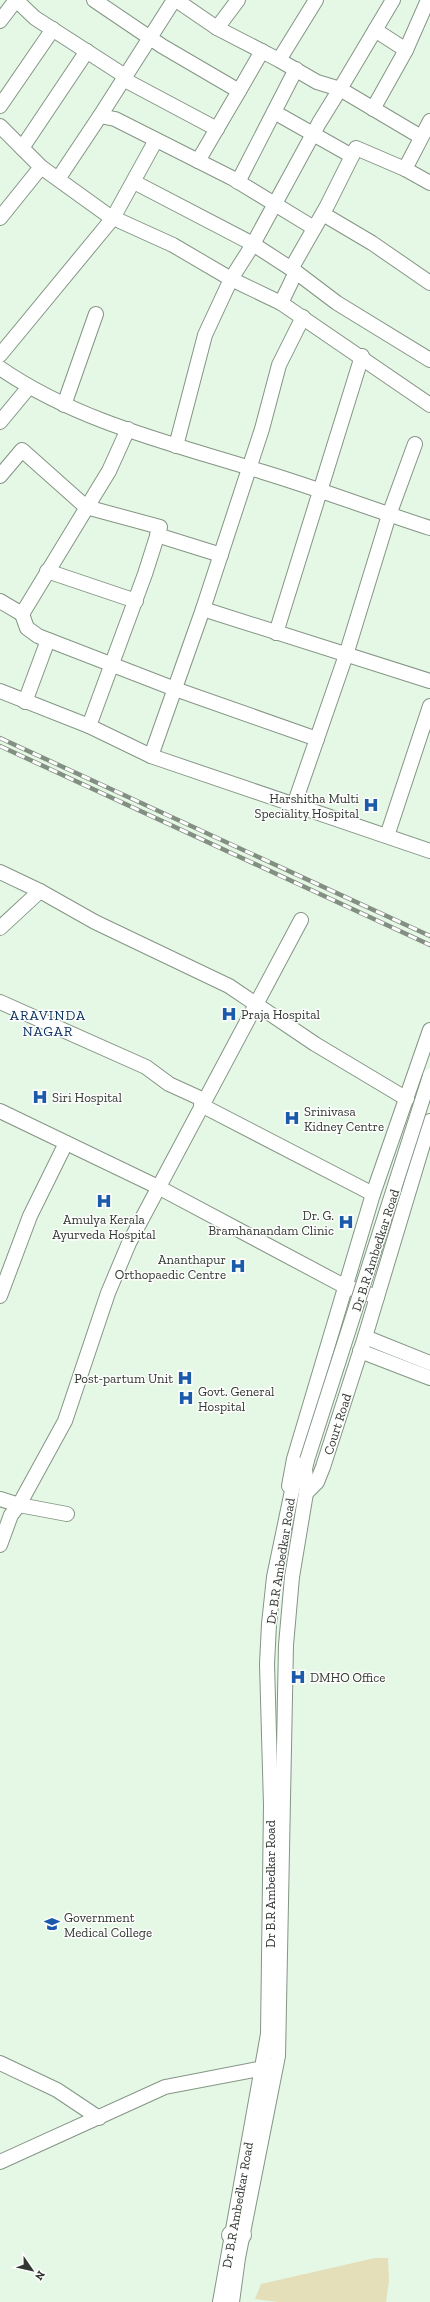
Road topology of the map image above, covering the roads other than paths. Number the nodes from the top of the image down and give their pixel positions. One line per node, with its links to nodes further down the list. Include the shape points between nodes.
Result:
1 (16, 0): 8 (street); 10 (street)
2 (94, 0): 12 (street)
3 (175, 0): 9 (street); 12 (street)
4 (238, 0): 9 (street)
5 (316, 0): 16 (street)
6 (393, 0): 11 (street)
7 (428, 0): 13 (street)
8 (0, 21)
9 (217, 28): 15 (street)
10 (52, 30): 14 (street); 21 (street)
11 (375, 30): 13 (street); 19 (street)
12 (150, 37): 18 (street); 20 (street)
13 (406, 50): 22 (street)
14 (87, 51): 18 (street); 31 (street)
15 (262, 51): 16 (street); 20 (street)
16 (279, 60): 17 (street)
17 (296, 69): 19 (street, via 317,82); 23 (street)
18 (124, 77): 24 (street); 27 (street)
19 (340, 90): 22 (street); 28 (street)
20 (239, 91): 27 (street)
21 (0, 106)
22 (373, 109): 29 (street)
23 (274, 112): 28 (street); 38 (street)
24 (100, 116): 30 (street, via 115,119); 36 (street)
25 (430, 121): 29 (street)
26 (0, 126): 31 (street)
27 (217, 128): 33 (street)
28 (313, 134): 32 (street); 40 (street)
29 (421, 137): 35 (street)
30 (156, 140): 33 (street); 37 (street)
31 (22, 148): 34 (street)
32 (352, 156): 35 (street, via 356,148); 41 (street)
33 (198, 161): 38 (street)
34 (41, 167): 36 (street); 42 (street)
35 (405, 169): 39 (street)
36 (58, 179): 43 (street)
37 (134, 182): 43 (street); 45 (street)
38 (238, 182): 40 (street)
39 (430, 183)
40 (275, 203): 44 (street); 45 (street)
41 (323, 214): 44 (street); 48 (street, via 372,242)
42 (0, 218)
43 (113, 218): 47 (street, via 173,245); 52 (street)
44 (314, 228): 46 (street)
45 (253, 244): 46 (street); 47 (street)
46 (293, 270): 49 (street); 54 (street, via 337,303)
47 (231, 279): 49 (street); 62 (street, via 205,335)
48 (430, 283)
49 (281, 303): 51 (street)
50 (96, 314): 57 (street)
51 (303, 317): 53 (street); 63 (street, via 279,365)
52 (0, 355)
53 (362, 356): 58 (street); 65 (street)
54 (430, 360)
55 (0, 368): 56 (street)
56 (29, 387): 57 (street); 59 (street)
57 (64, 405): 60 (street)
58 (430, 405)
59 (0, 422)
60 (128, 429): 62 (street); 66 (street, via 109,471)
61 (415, 444): 67 (street)
62 (176, 446): 63 (street)
63 (250, 468): 65 (street); 70 (street)
64 (0, 476): 66 (street, via 22,450)
65 (321, 491): 67 (street); 76 (street)
66 (86, 507): 69 (street, via 160,527); 71 (street)
67 (388, 515): 68 (street); 78 (street)
68 (430, 528)
69 (157, 535): 70 (street); 73 (street)
70 (221, 555): 74 (street)
71 (47, 571): 73 (street); 75 (street)
72 (0, 601): 75 (street)
73 (136, 601): 79 (street)
74 (203, 609): 76 (street); 81 (street)
75 (22, 614): 77 (street, via 27,628)
76 (276, 633): 78 (street)
77 (48, 640): 79 (street); 83 (street)
78 (346, 655): 80 (street); 86 (street)
79 (113, 666): 81 (street); 85 (street)
80 (430, 681)
81 (175, 689): 86 (street); 87 (street)
82 (0, 691): 83 (street)
83 (25, 702): 85 (street)
84 (430, 706): 89 (street)
85 (89, 726): 87 (street)
86 (317, 739): 88 (street)
87 (151, 756): 88 (street)
88 (294, 805): 89 (street)
89 (387, 836): 90 (street)
90 (430, 851)
91 (0, 872): 92 (street)
92 (40, 891): 94 (street); 96 (street, via 134,942 230,986)
93 (301, 920): 96 (street)
94 (0, 928)
95 (0, 1002): 100 (street, via 146,1067 169,1084)
96 (256, 1003): 99 (street, via 315,1044); 100 (street)
97 (430, 1030): 99 (street)
98 (430, 1076): 113 (street, Dr B.R Ambedkar Road, bridge)
99 (407, 1099): 105 (street)
100 (203, 1103): 104 (street); 105 (street)
101 (0, 1111): 103 (street)
102 (430, 1121): 108 (street, Court Road)
103 (66, 1143): 104 (street); 107 (street, via 30,1216)
104 (158, 1188): 106 (street); 117 (street, via 128,1243 108,1293 65,1421)
105 (373, 1194): 106 (street)
106 (344, 1286): 108 (street); 114 (street, via 294,1459 288,1486)
107 (0, 1296)
108 (377, 1297): 109 (street, Court Road)
109 (365, 1337): 110 (street, Court Road); 111 (street)
110 (360, 1351): 112 (street); 115 (street, Court Road, via 317,1482)
111 (430, 1363)
112 (430, 1378)
113 (306, 1464): 114 (street, Dr B.R Ambedkar Road, via 295,1480); 115 (street, Dr B.R Ambedkar Road)
114 (292, 1490): 121 (street, Dr B.R Ambedkar Road, via 274,1577 267,1646 271,1805 267,2038)
115 (306, 1493): 121 (street, Dr B.R Ambedkar Road, via 292,1576 286,1645 279,2032)
116 (0, 1499): 117 (street)
117 (19, 1505): 118 (street); 119 (street, via 11,1515)
118 (67, 1514)
119 (0, 1545)
120 (0, 2063): 122 (street, via 58,2090)
121 (269, 2067): 122 (street, via 165,2087); 124 (street, Dr B.R Ambedkar Road)
122 (99, 2118): 123 (street)
123 (0, 2162)
124 (237, 2235): 125 (street, Dr B.R Ambedkar Road); 126 (street, Dr B.R Ambedkar Road)
125 (220, 2302)
126 (232, 2302)

